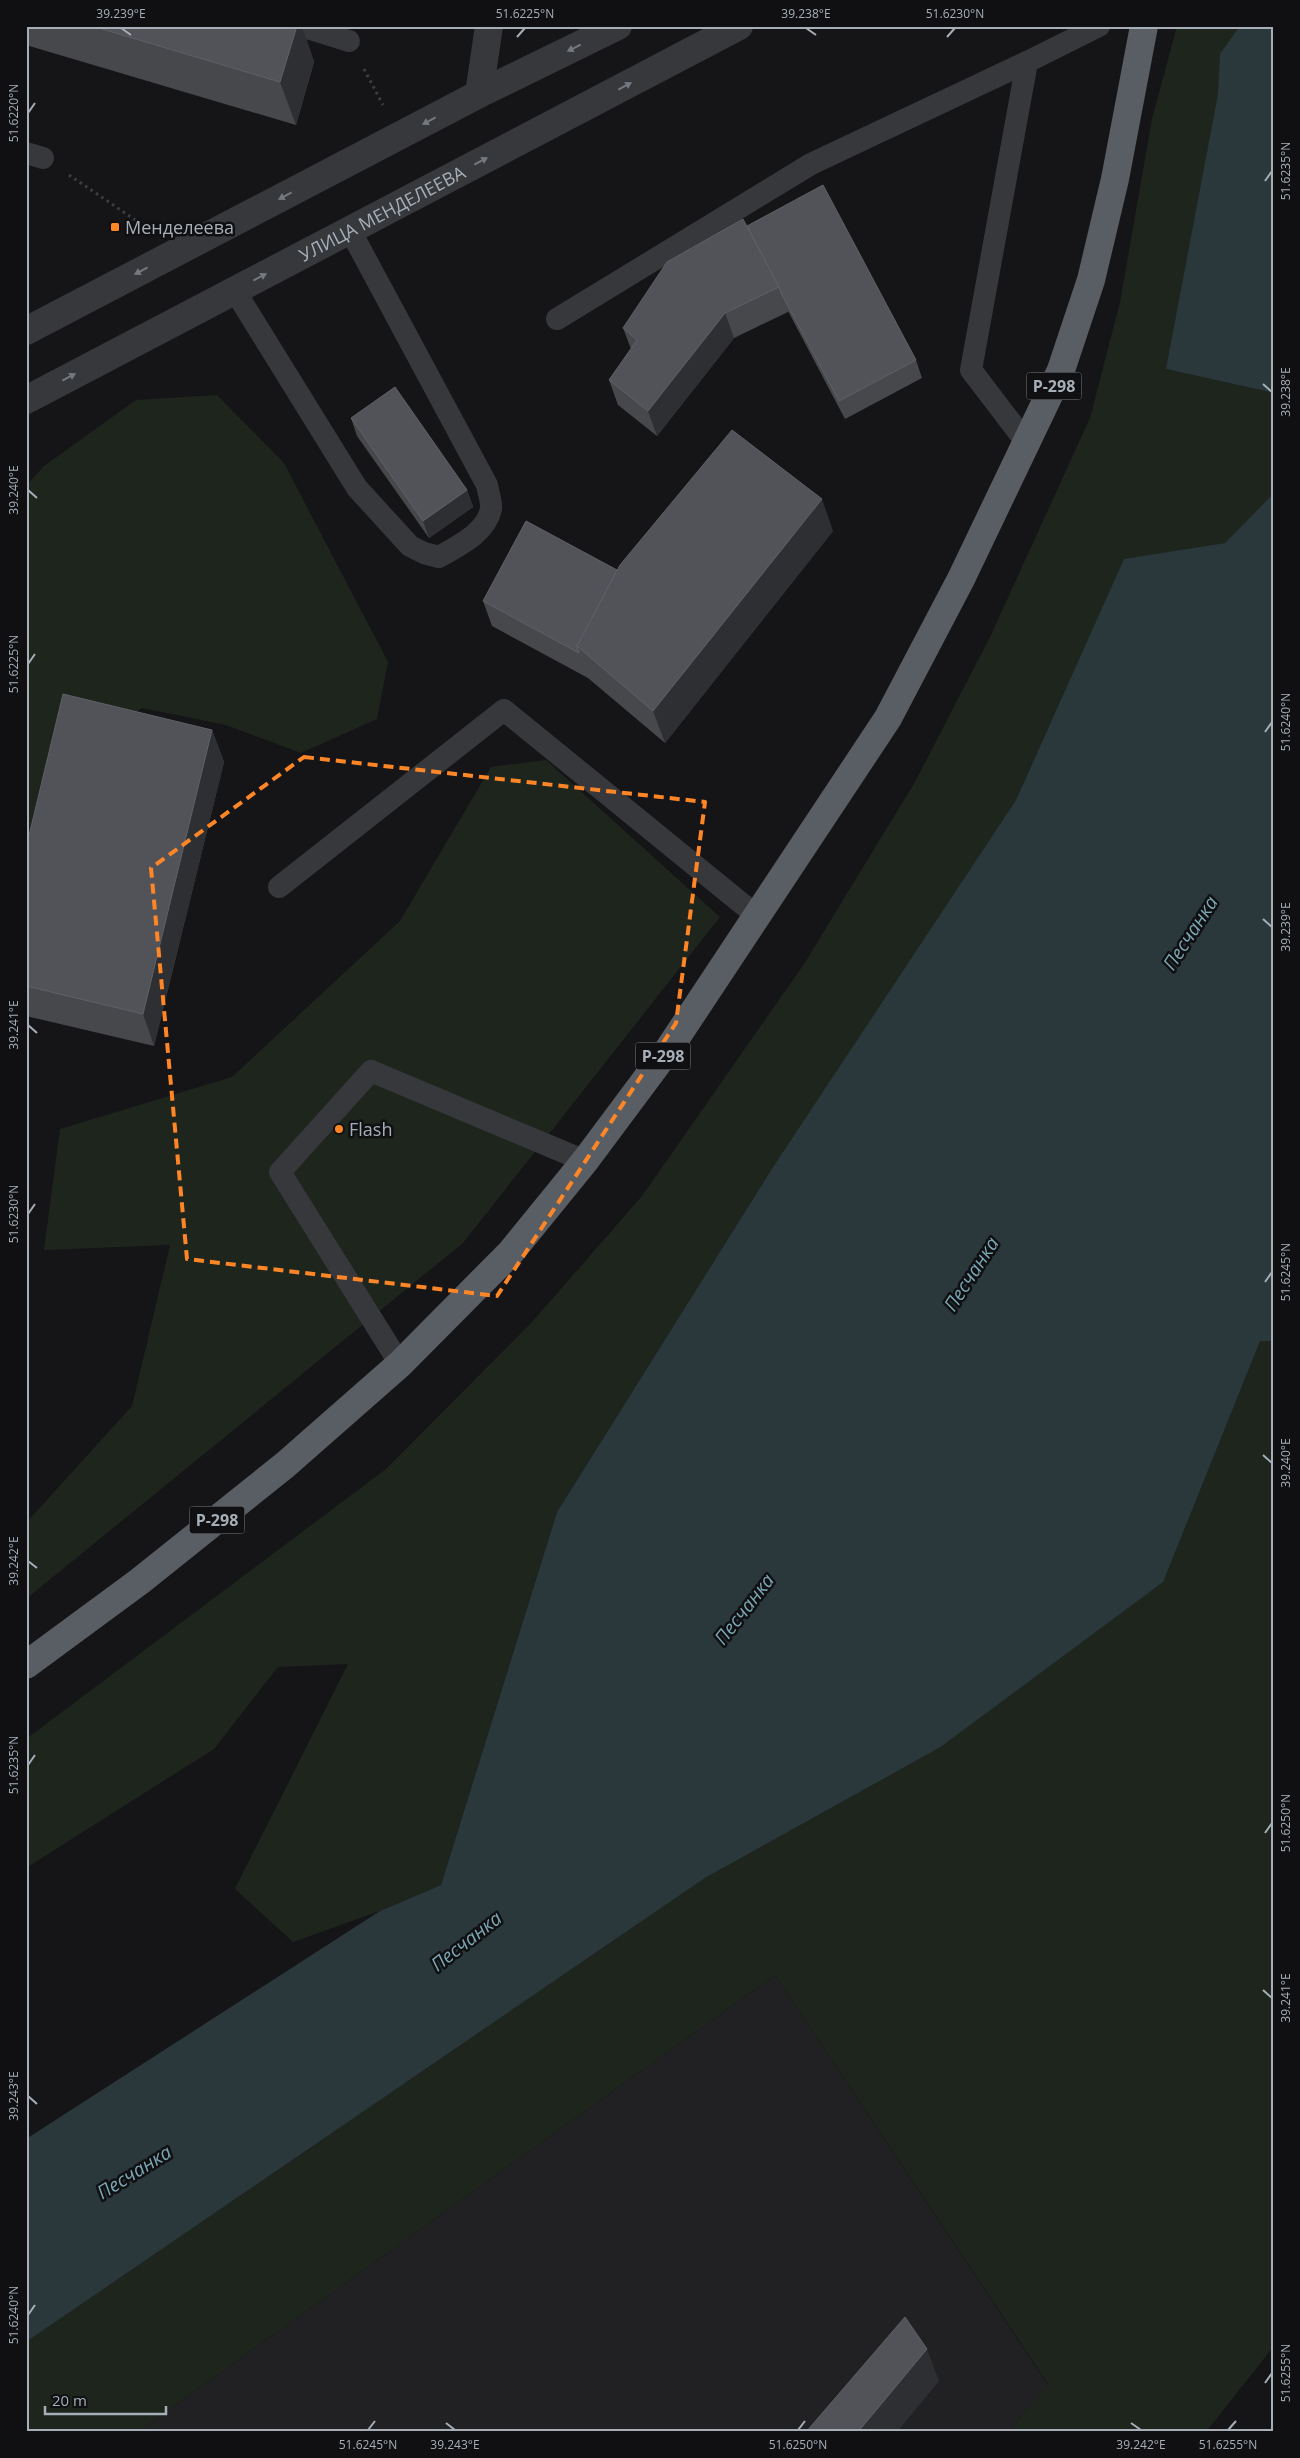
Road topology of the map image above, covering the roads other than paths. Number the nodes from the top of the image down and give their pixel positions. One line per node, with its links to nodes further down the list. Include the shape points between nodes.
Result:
1 (301, 26): 7 (lane)
2 (489, 26): 9 (street)
3 (618, 26): 9 (street, one-way to 9)
4 (739, 26): 10 (street, УЛИЦА МЕНДЕЛЕЕВА, one-way to 4)
5 (1099, 26): 8 (lane)
6 (1144, 26): 15 (highway, Р-298, via 1092,280 1061,370)
7 (349, 42)
8 (1027, 62): 12 (lane, via 811,164); 15 (lane, via 971,370)
9 (479, 94): 13 (street, one-way to 13)
10 (350, 230): 11 (street, УЛИЦА МЕНДЕЛЕЕВА, one-way to 10); 11 (lane, via 487,485 491,508 482,526 466,542 439,556 424,554 410,546 357,488)
11 (235, 291): 14 (street, УЛИЦА МЕНДЕЛЕЕВА, one-way to 11)
12 (557, 319)
13 (26, 332)
14 (26, 400)
15 (1026, 442): 17 (highway, Р-298, via 961,579 888,718)
16 (279, 887): 17 (lane, via 504,710)
17 (756, 916): 18 (highway, Р-298, via 670,1047)
18 (585, 1161): 19 (highway, Р-298, via 511,1252); 19 (lane, via 371,1071 280,1172)
19 (400, 1364): 20 (highway, Р-298, via 285,1466 140,1582)
20 (26, 1665)

